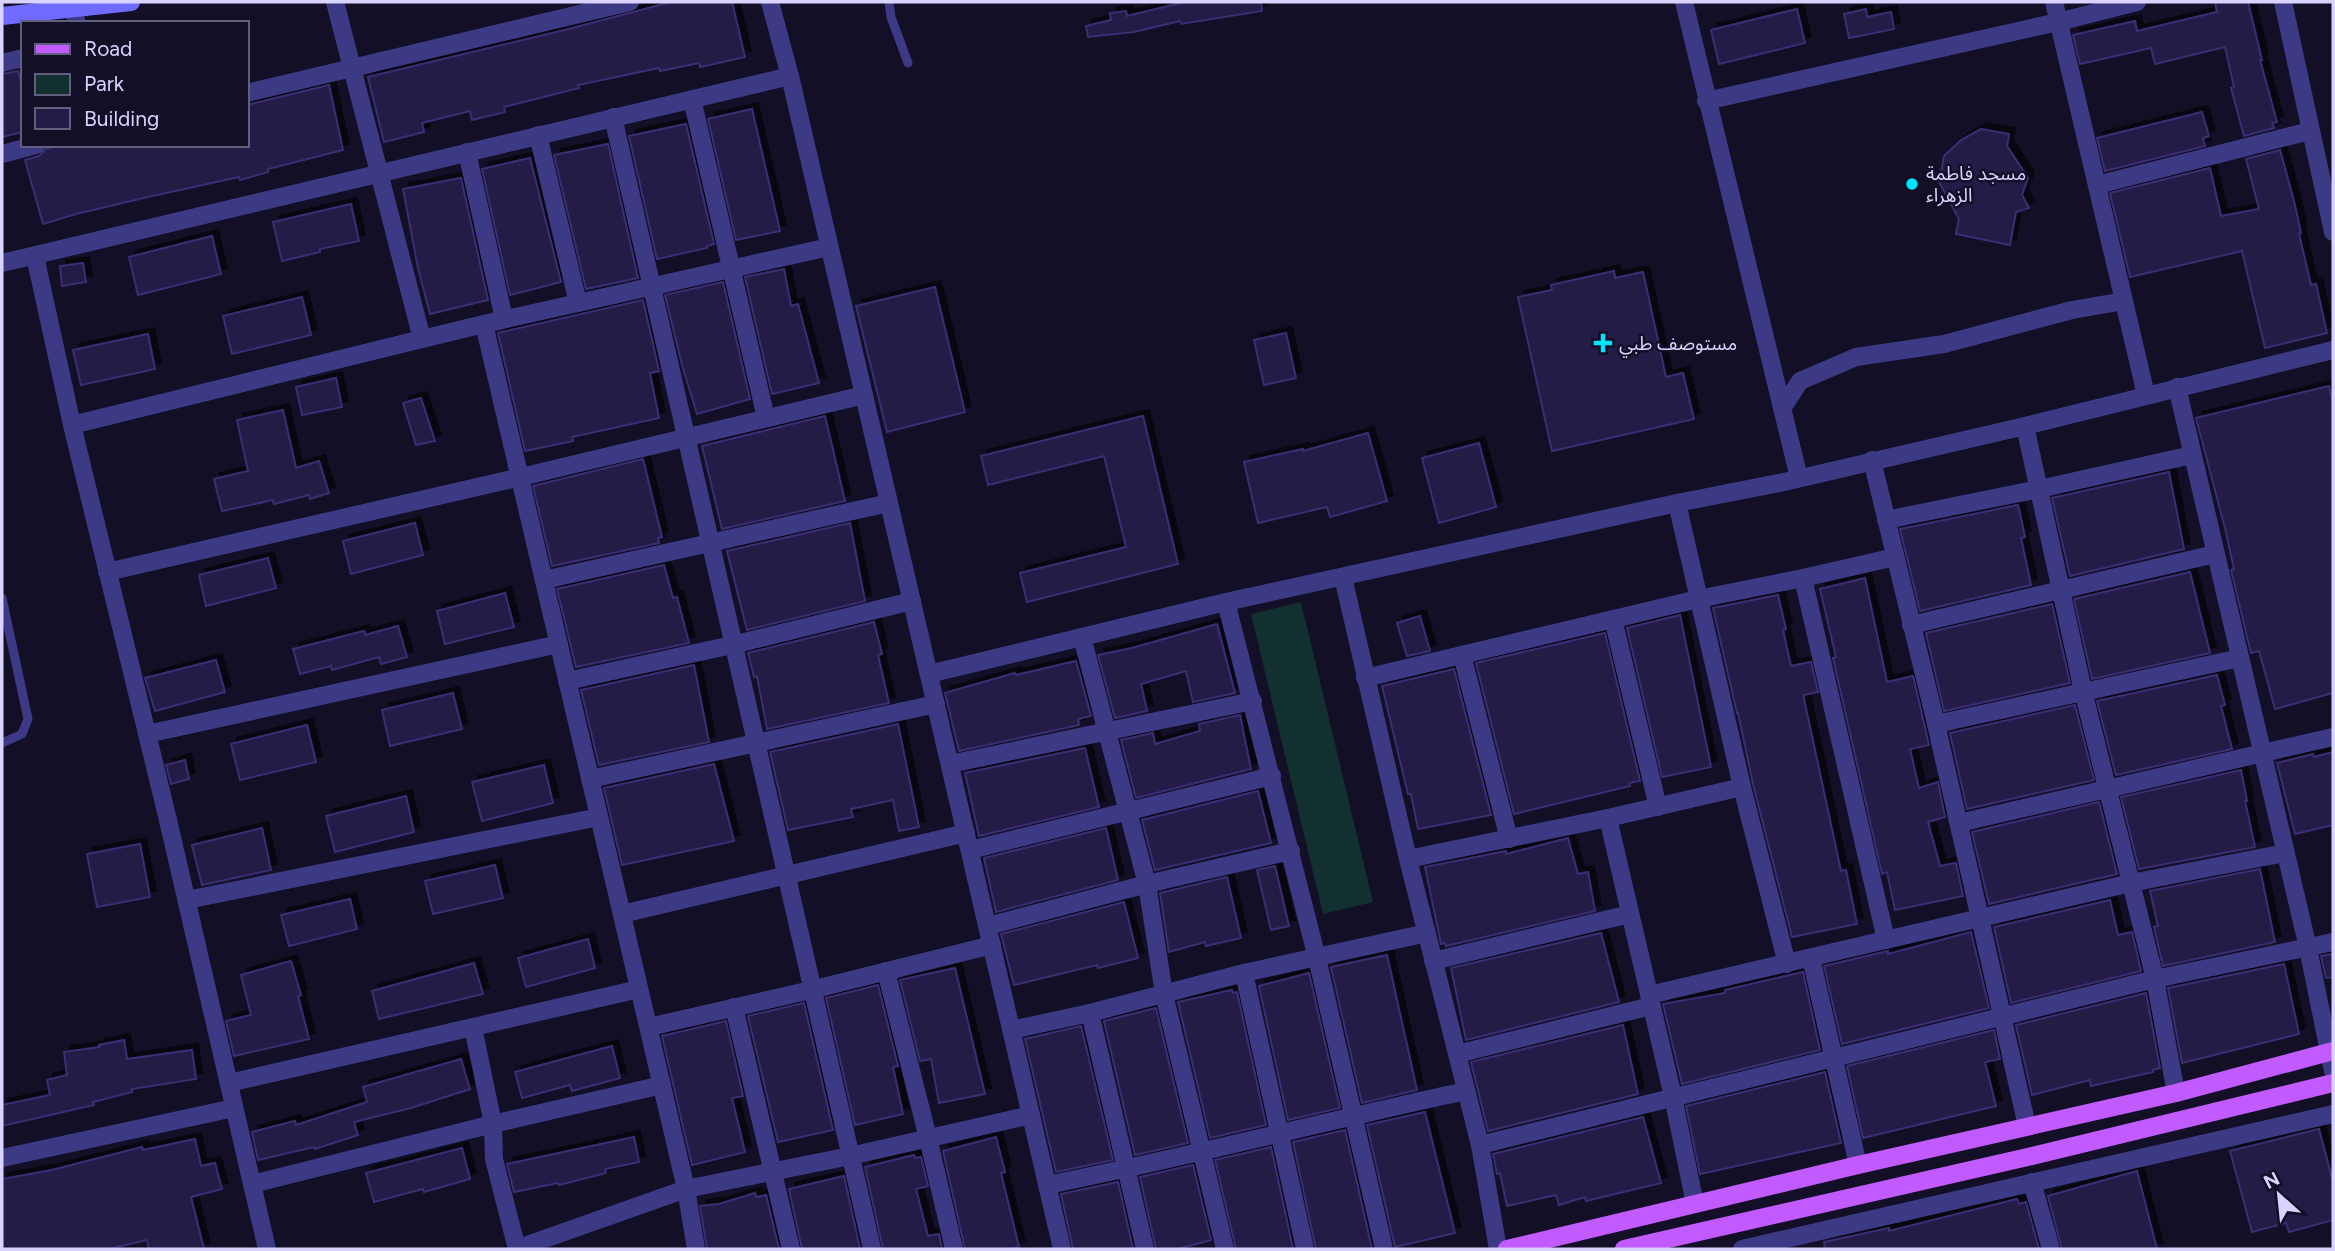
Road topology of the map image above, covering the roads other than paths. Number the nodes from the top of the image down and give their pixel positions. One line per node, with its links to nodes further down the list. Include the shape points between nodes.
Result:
1 (131, 2): 11 (main road)
2 (335, 2): 16 (street)
3 (630, 2): 16 (street)
4 (770, 2): 17 (street)
5 (889, 2): 15 (lane)
6 (1684, 2): 20 (street)
7 (2054, 2): 12 (street)
8 (2137, 2): 12 (street)
9 (2283, 2): 22 (street)
10 (2, 16): 11 (main road)
11 (75, 16)
12 (2058, 22): 20 (street); 28 (street)
13 (21, 58): 14 (street)
14 (2, 63)
15 (908, 63)
16 (351, 67): 18 (street); 27 (street)
17 (790, 76): 19 (street); 30 (street)
18 (248, 93)
19 (692, 99): 21 (street); 33 (street)
20 (1706, 101): 44 (street)
21 (613, 117): 23 (street); 34 (street)
22 (2310, 131): 28 (street); 29 (street)
23 (538, 135): 25 (street); 36 (street)
24 (28, 147): 26 (street)
25 (467, 152): 27 (street); 37 (street)
26 (2, 154)
27 (379, 173): 31 (street); 39 (street)
28 (2096, 185): 35 (street)
29 (2333, 232)
30 (830, 247): 33 (street); 42 (street)
31 (35, 256): 32 (street); 46 (street)
32 (2, 263)
33 (730, 271): 34 (street); 45 (street)
34 (651, 286): 36 (street); 48 (street)
35 (2124, 301): 43 (street); 44 (street, via 1944,344 1856,357 1800,381)
36 (578, 303): 37 (street)
37 (504, 319): 38 (street)
38 (484, 324): 39 (street); 51 (street)
39 (422, 339): 46 (street)
40 (2333, 350): 41 (street)
41 (2177, 387): 43 (street); 49 (street)
42 (864, 395): 45 (street); 54 (street)
43 (2146, 395): 47 (street)
44 (1782, 409): 52 (street)
45 (766, 418): 48 (street)
46 (72, 425): 60 (street)
47 (2025, 426): 50 (street); 53 (street)
48 (686, 437): 51 (street); 57 (street)
49 (2192, 455): 53 (street); 58 (street)
50 (1872, 460): 52 (street); 56 (street)
51 (521, 477): 60 (street); 63 (street)
52 (1799, 478): 55 (street)
53 (2039, 489): 56 (street); 64 (street)
54 (889, 503): 57 (street); 67 (street)
55 (1677, 503): 61 (street); 66 (street)
56 (1886, 520): 59 (street)
57 (709, 542): 63 (street); 73 (street)
58 (2215, 554): 64 (street); 75 (street)
59 (1895, 556): 62 (street); 70 (street)
60 (107, 572): 84 (street)
61 (1343, 577): 68 (street); 77 (street)
62 (1803, 578): 66 (street); 113 (street)
63 (544, 580): 72 (street)
64 (2060, 589): 70 (street); 79 (street)
65 (2, 598): 86 (lane, via 28,719 22,734)
66 (1699, 599): 69 (street); 92 (street)
67 (912, 601): 73 (street); 76 (street)
68 (1226, 602): 71 (street); 80 (street)
69 (1613, 619): 74 (street); 94 (street)
70 (1911, 625): 82 (street)
71 (1082, 637): 76 (street); 83 (street)
72 (559, 644): 78 (street); 84 (street)
73 (732, 645): 78 (street); 87 (street)
74 (1462, 655): 77 (street); 99 (street)
75 (2240, 658): 79 (street); 88 (street)
76 (929, 674): 81 (street)
77 (1365, 678): 103 (street)
78 (568, 681): 91 (street)
79 (2083, 691): 82 (street); 93 (street)
80 (1253, 701): 83 (street); 90 (street)
81 (936, 704): 87 (street); 89 (street)
82 (1936, 724): 98 (street)
83 (1108, 732): 89 (street); 95 (street)
84 (147, 734): 107 (street)
85 (2333, 737): 88 (street)
86 (2, 743)
87 (756, 743): 91 (street); 104 (street)
88 (2263, 755): 93 (street); 102 (street)
89 (950, 764): 100 (street)
90 (1272, 776): 95 (street); 101 (street)
91 (590, 779): 96 (street)
92 (1742, 787): 94 (street); 120 (street)
93 (2108, 790): 98 (street); 105 (street)
94 (1658, 807): 97 (street)
95 (1128, 810): 100 (street); 106 (street)
96 (599, 817): 107 (street); 108 (street)
97 (1608, 818): 99 (street); 109 (street)
98 (1959, 823): 110 (street)
99 (1509, 839): 103 (street)
100 (968, 841): 104 (street); 111 (street)
101 (1291, 851): 106 (street); 117 (street)
102 (2285, 853): 105 (street); 116 (street)
103 (1408, 859): 112 (street)
104 (788, 876): 108 (street); 125 (street)
105 (2130, 883): 110 (street); 123 (street)
106 (1147, 884): 111 (street); 126 (street)
107 (187, 900): 138 (street)
108 (622, 914): 124 (street)
109 (1630, 914): 119 (street); 127 (street)
110 (1978, 917): 113 (street); 130 (street)
111 (988, 926): 115 (street)
112 (1427, 933): 117 (street); 119 (street)
113 (1886, 940): 118 (street)
114 (2333, 942): 116 (street)
115 (992, 945): 121 (street); 133 (street)
116 (2308, 948): 123 (street); 134 (street)
117 (1317, 958): 122 (street); 147 (street)
118 (1811, 958): 120 (street); 136 (street)
119 (1433, 961): 135 (street)
120 (1787, 964): 127 (street)
121 (886, 971): 125 (street); 151 (street)
122 (1244, 973): 126 (street); 150 (street)
123 (2155, 979): 130 (street); 142 (street)
124 (639, 989): 131 (street); 132 (street)
125 (811, 990): 128 (street); 154 (street)
126 (1164, 994): 129 (street); 153 (street)
127 (1650, 1000): 135 (street); 143 (street)
128 (734, 1007): 132 (street); 158 (street)
129 (1090, 1013): 133 (street); 157 (street)
130 (2002, 1015): 136 (street); 149 (street)
131 (473, 1027): 138 (street); 148 (street)
132 (649, 1027): 140 (street)
133 (1012, 1030): 146 (street)
134 (2331, 1052): 137 (street); 142 (main road)
135 (1457, 1054): 141 (street)
136 (1832, 1058): 143 (street); 156 (street)
137 (2333, 1071)
138 (229, 1083): 144 (street)
139 (2333, 1083): 177 (main road)
140 (662, 1085): 148 (street); 162 (street)
141 (1466, 1091): 147 (street); 152 (street)
142 (2176, 1093): 149 (main road)
143 (1673, 1097): 152 (street); 163 (street)
144 (234, 1108): 155 (street); 160 (street)
145 (2333, 1114): 159 (street)
146 (1031, 1115): 151 (street); 161 (street)
147 (1353, 1115): 150 (street); 174 (street)
148 (493, 1124): 160 (street); 165 (street, via 494,1159)
149 (2027, 1126): 156 (main road)
150 (1278, 1133): 153 (street); 173 (street)
151 (928, 1138): 154 (street); 169 (street)
152 (1480, 1145): 175 (street)
153 (1203, 1151): 157 (street); 172 (street)
154 (850, 1156): 158 (street); 168 (street)
155 (2, 1158)
156 (1858, 1165): 163 (main road)
157 (1128, 1169): 161 (street); 171 (street)
158 (772, 1172): 162 (street); 167 (street)
159 (2032, 1182): 178 (street); 179 (street)
160 (252, 1184): 164 (street)
161 (1047, 1185): 170 (street)
162 (686, 1189): 165 (street); 166 (street)
163 (1695, 1204): 176 (main road)
164 (267, 1249)
165 (517, 1249)
166 (696, 1249)
167 (791, 1249)
168 (872, 1249)
169 (954, 1249)
170 (1062, 1249)
171 (1145, 1249)
172 (1225, 1249)
173 (1305, 1249)
174 (1384, 1249)
175 (1498, 1249)
176 (1507, 1249)
177 (1624, 1249)
178 (1742, 1249)
179 (2051, 1249)

